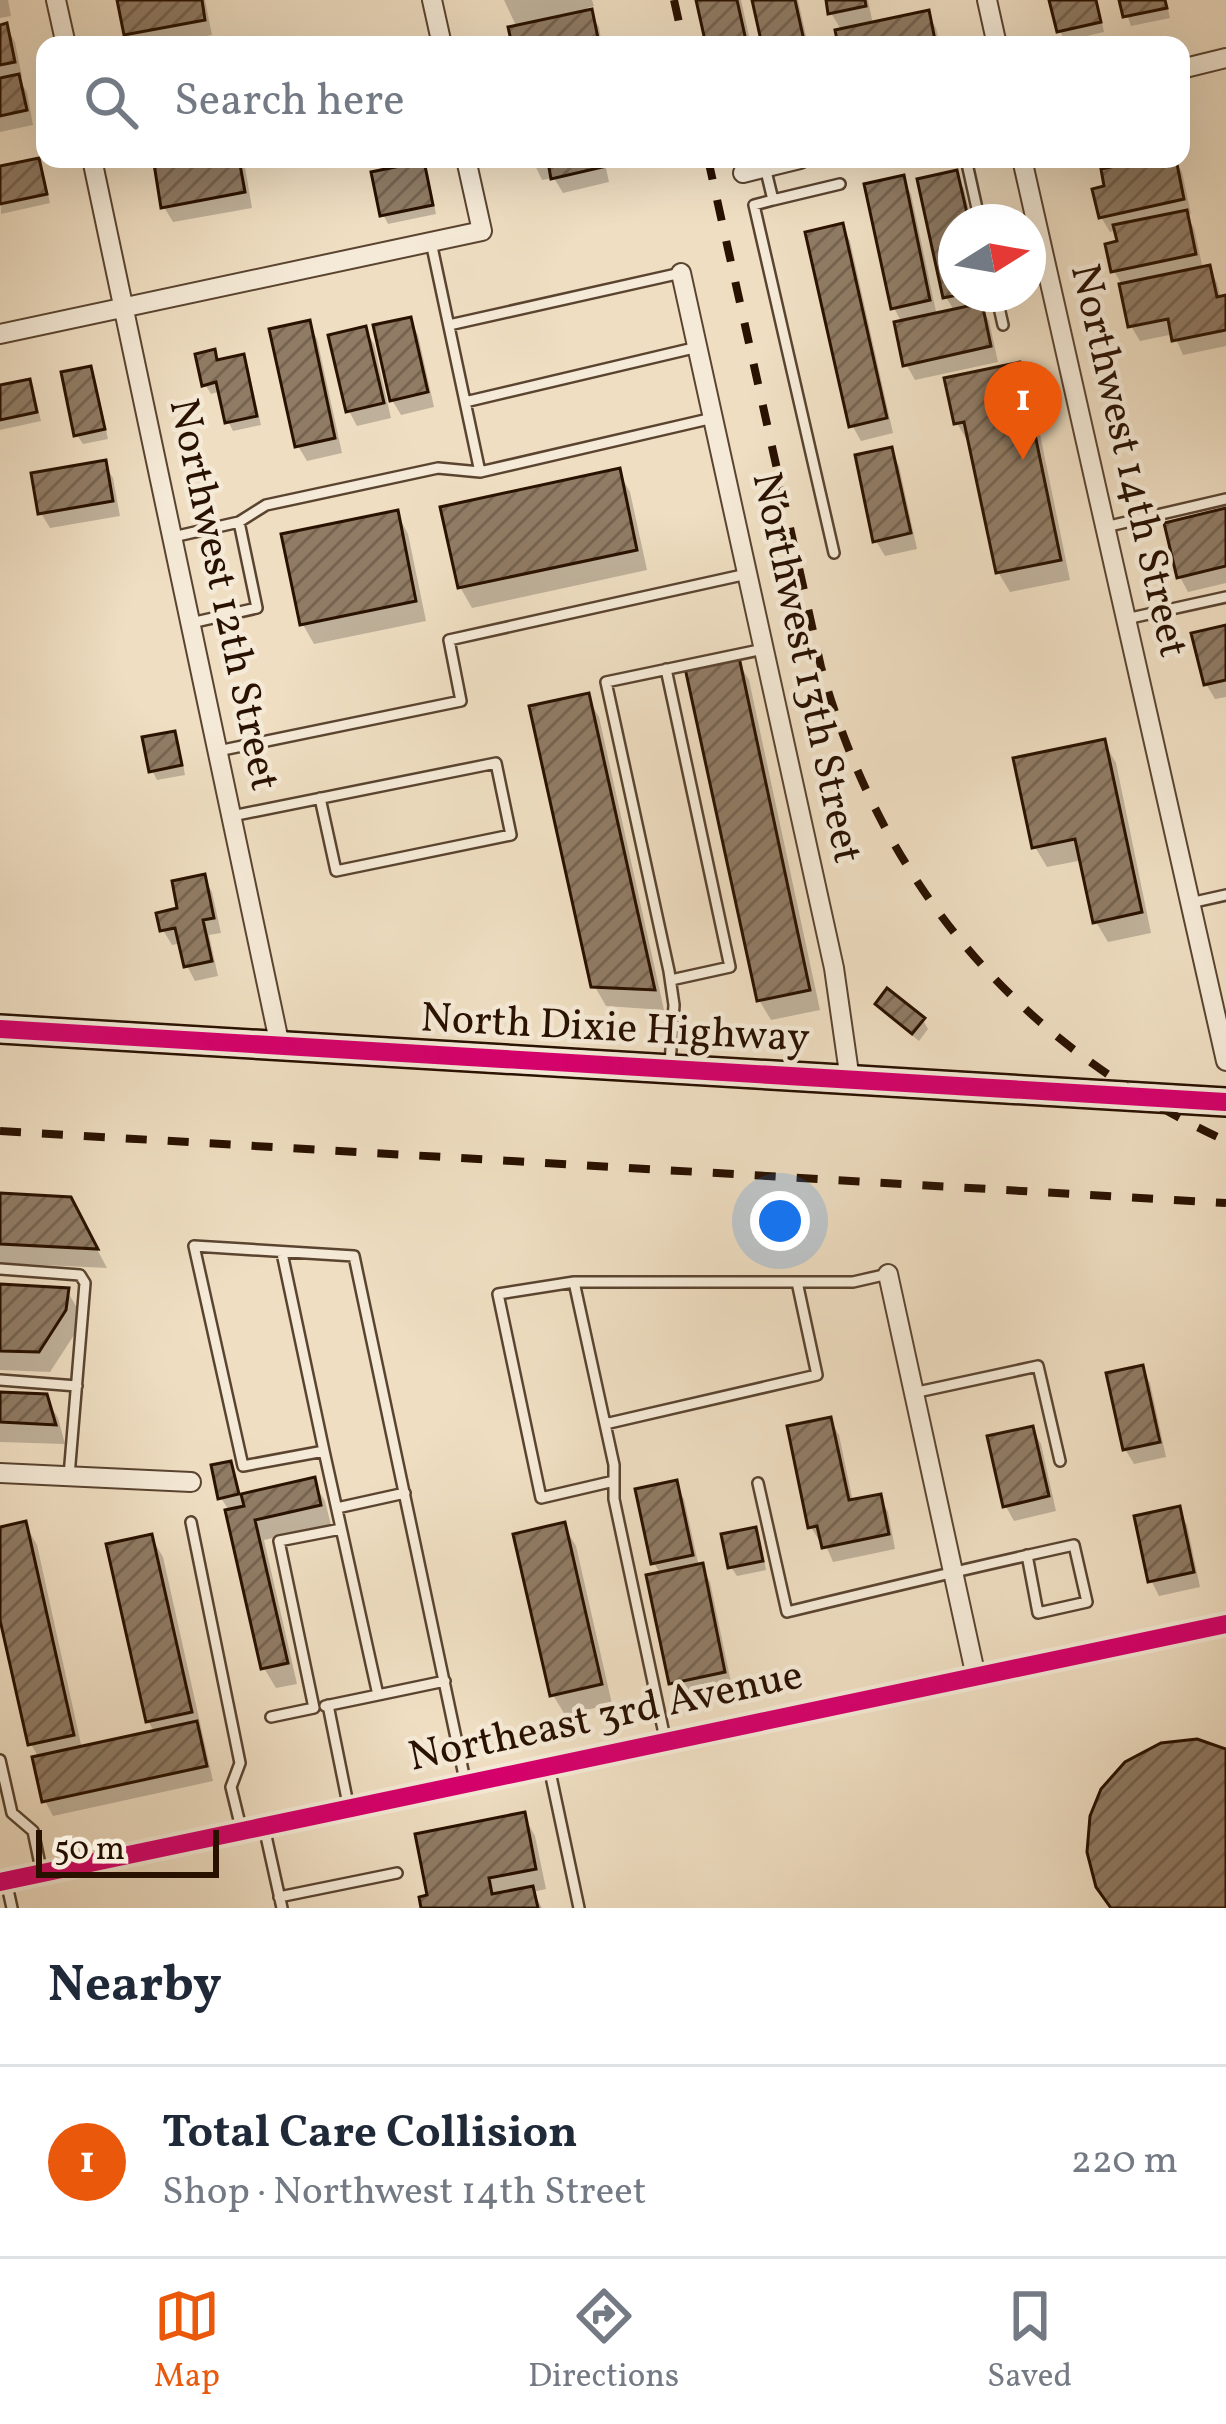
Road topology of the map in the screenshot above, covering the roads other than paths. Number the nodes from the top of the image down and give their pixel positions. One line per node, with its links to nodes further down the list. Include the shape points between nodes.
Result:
1 (56, 0): 4 (street)
2 (432, 0): 5 (street)
3 (987, 0): 6 (street)
4 (64, 36)
5 (440, 36)
6 (995, 36)
7 (1226, 58): 8 (street)
8 (1190, 67)
9 (94, 168): 21 (street, Northwest 12th Street)
10 (468, 168): 19 (street, via 482,231)
11 (761, 168): 15 (street)
12 (765, 168): 17 (lane)
13 (968, 168): 18 (lane)
14 (1024, 168): 32 (street, Northwest 14th Street)
15 (743, 173)
16 (840, 184): 17 (lane)
17 (773, 200): 34 (lane, via 754,205)
18 (976, 204)
19 (431, 242): 21 (street); 23 (lane)
20 (681, 273): 23 (lane); 26 (street, Northwest 13th Street)
21 (125, 308): 25 (street); 33 (street, Northwest 12th Street)
22 (1000, 312): 24 (lane)
23 (448, 325): 27 (lane)
24 (1003, 325)
25 (0, 334)
26 (698, 347): 27 (lane); 28 (street, Northwest 13th Street)
27 (465, 402): 29 (lane)
28 (713, 418): 29 (lane); 35 (street, Northwest 13th Street)
29 (480, 472): 31 (lane, via 438,468 266,505)
30 (1226, 499): 32 (lane)
31 (238, 522): 33 (lane); 38 (lane, via 257,608)
32 (1105, 526): 37 (street, Northwest 14th Street)
33 (173, 537): 38 (street, Northwest 12th Street)
34 (834, 554)
35 (747, 574): 39 (street, Northwest 13th Street); 41 (lane, via 449,640 461,701)
36 (1226, 597): 37 (lane)
37 (1126, 619): 45 (street, Northwest 14th Street)
38 (191, 623): 41 (street, Northwest 12th Street)
39 (764, 649): 40 (lane); 51 (street, Northwest 13th Street, via 834,968)
40 (666, 669): 46 (lane, via 730,967); 46 (lane, via 605,682)
41 (218, 752): 43 (street, Northwest 12th Street)
42 (320, 798): 42 (lane, via 496,763 511,835 335,871); 43 (lane)
43 (232, 816): 48 (street, Northwest 12th Street)
44 (1226, 895): 45 (lane)
45 (1190, 903): 49 (street, Northwest 14th Street)
46 (670, 980): 50 (lane)
47 (0, 1029): 48 (main road, North Dixie Highway)
48 (280, 1046): 50 (main road, North Dixie Highway)
49 (1226, 1060)
50 (669, 1069): 51 (main road, North Dixie Highway)
51 (850, 1080): 52 (main road, North Dixie Highway)
52 (1226, 1102)
53 (282, 1252): 62 (lane); 62 (lane, via 194,1246 243,1466); 69 (lane, via 354,1256)
54 (0, 1269): 59 (lane, via 80,1275)
55 (888, 1274): 57 (lane); 60 (street)
56 (574, 1282): 57 (lane); 61 (lane); 66 (lane, via 498,1294 541,1498)
57 (797, 1282): 61 (lane, via 817,1375)
58 (0, 1380): 59 (lane)
59 (77, 1386): 65 (lane)
60 (914, 1394): 63 (lane, via 1038,1366); 74 (street)
61 (605, 1424): 66 (lane)
62 (324, 1451): 70 (lane)
63 (1060, 1461)
64 (0, 1473): 65 (street)
65 (69, 1476): 67 (street)
66 (614, 1481): 82 (lane)
67 (191, 1482)
68 (758, 1483): 74 (lane, via 787,1612)
69 (405, 1493): 70 (lane); 77 (lane)
70 (337, 1508): 72 (lane)
71 (190, 1522): 88 (lane, via 240,1763 231,1787)
72 (341, 1529): 78 (lane); 80 (lane, via 279,1541)
73 (1027, 1556): 73 (lane, via 1074,1545 1087,1602 1038,1613); 74 (lane)
74 (953, 1573): 76 (street)
75 (1226, 1624): 76 (street, Northeast 3rd Avenue)
76 (976, 1677): 82 (street, Northeast 3rd Avenue)
77 (445, 1682): 78 (lane); 85 (lane)
78 (378, 1695): 79 (lane)
79 (328, 1705): 80 (lane); 86 (lane)
80 (314, 1708): 81 (lane)
81 (271, 1717)
82 (666, 1742): 84 (street, Northeast 3rd Avenue)
83 (0, 1760): 90 (lane, via 12,1813 33,1831)
84 (549, 1767): 85 (street, Northeast 3rd Avenue); 94 (lane)
85 (466, 1785): 86 (street, Northeast 3rd Avenue)
86 (349, 1809): 87 (street, Northeast 3rd Avenue)
87 (264, 1827): 88 (street, Northeast 3rd Avenue); 92 (lane)
88 (242, 1832): 90 (street, Northeast 3rd Avenue)
89 (397, 1873): 92 (lane)
90 (42, 1874): 91 (street, Northeast 3rd Avenue)
91 (3, 1882): 93 (lane)
92 (280, 1902)
93 (12, 1908)
94 (579, 1908)

